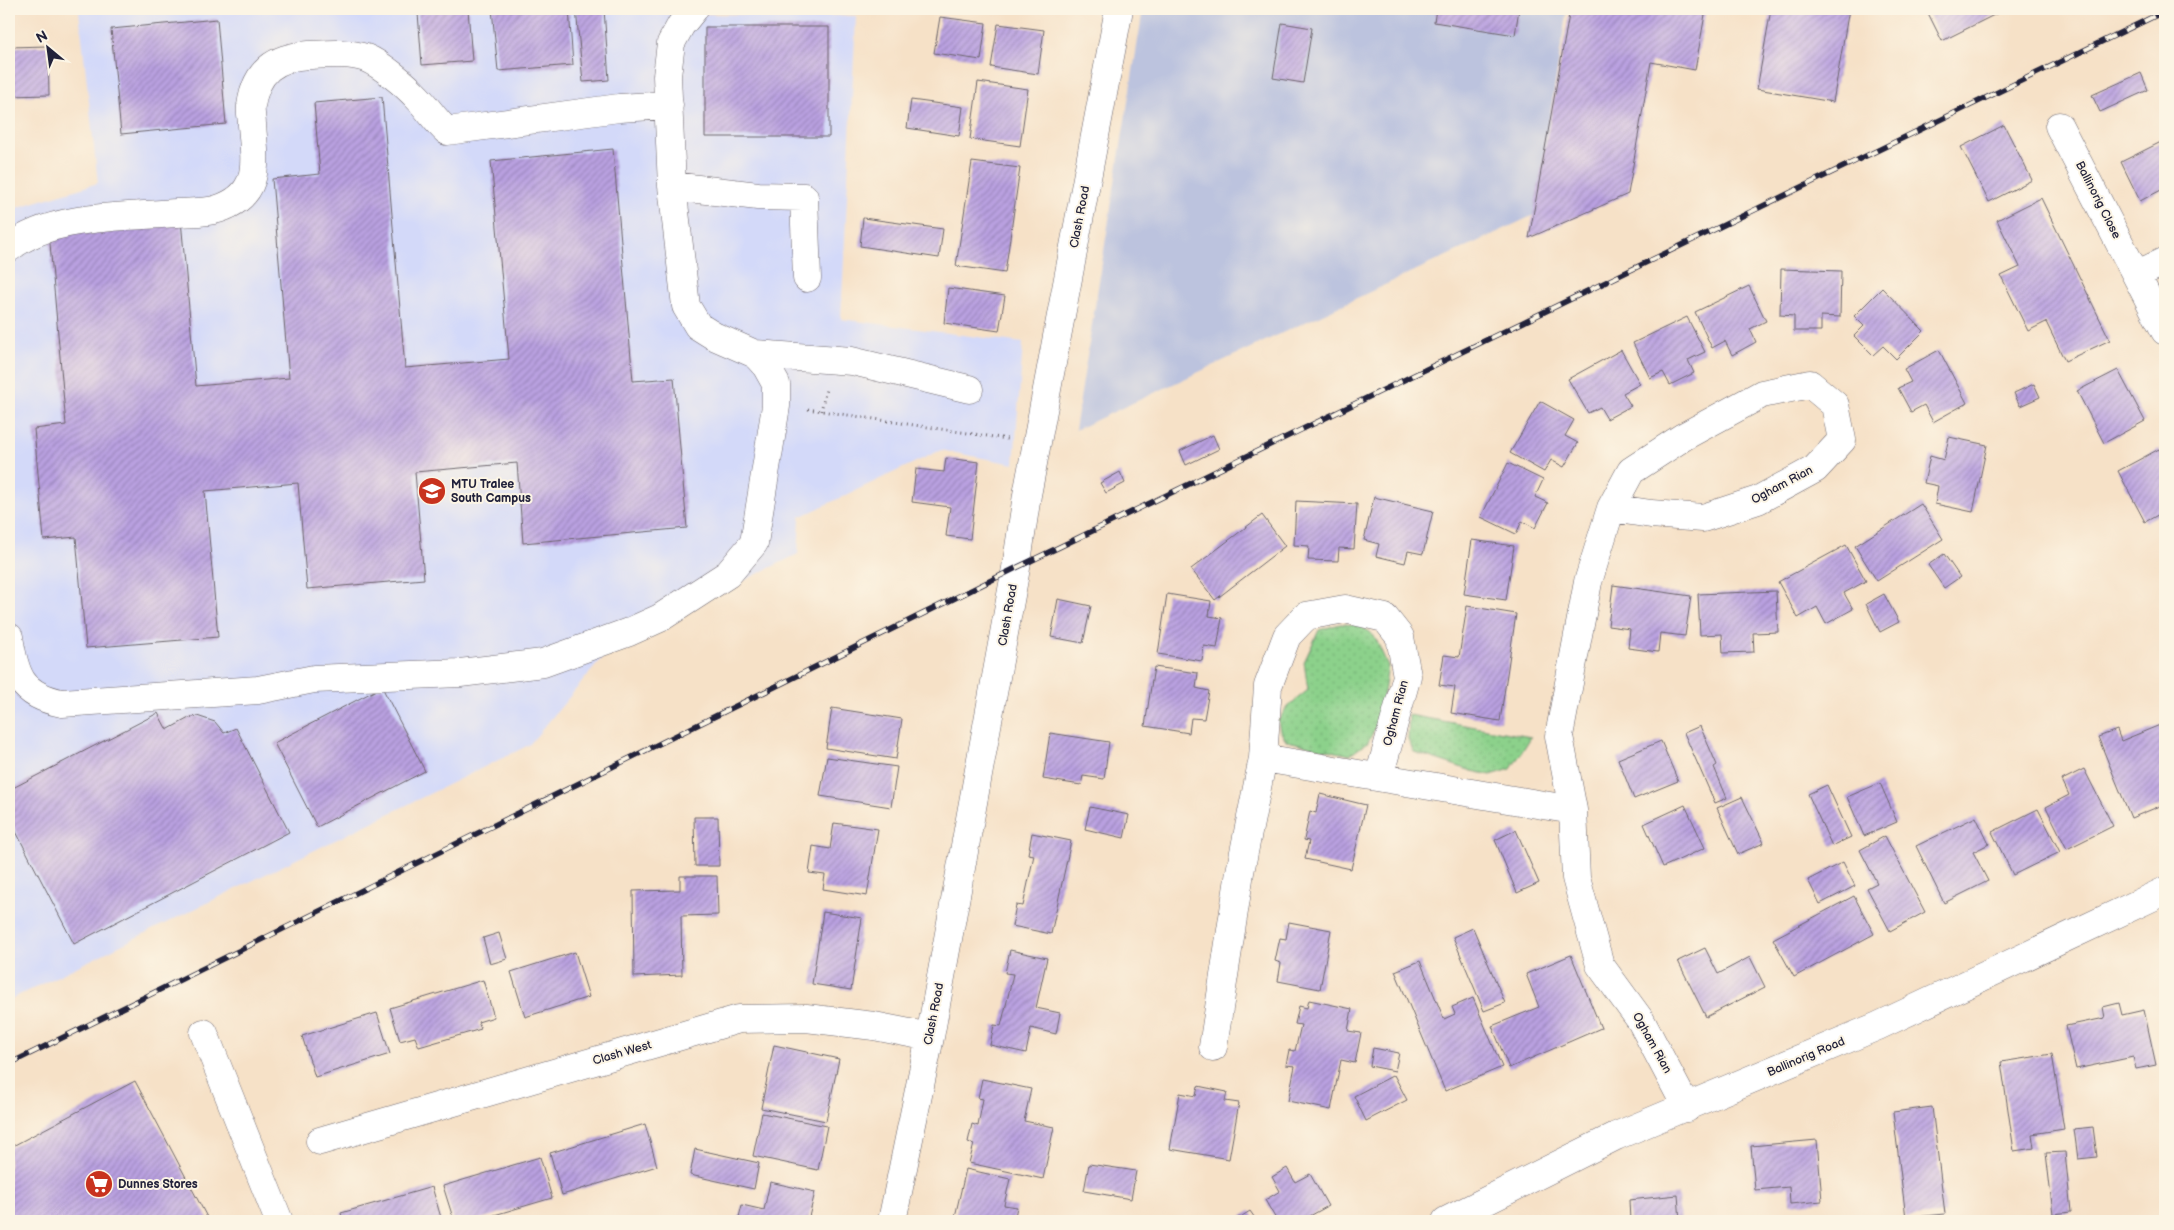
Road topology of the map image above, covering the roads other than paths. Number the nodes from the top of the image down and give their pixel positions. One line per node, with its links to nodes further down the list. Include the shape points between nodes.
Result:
1 (694, 9): 3 (street, via 671,43 667,76)
2 (1119, 9): 20 (street, Clash Road)
3 (669, 105): 5 (street); 6 (street, via 619,108 446,131 418,97 366,58 336,54 292,56 271,65 260,79 251,107 256,165 253,180 244,195 217,210 88,220 42,229)
4 (2059, 126): 8 (street, Ballinorig Close)
5 (672, 186): 9 (street, via 758,196 804,197); 11 (street, via 686,306 698,326)
6 (9, 248)
7 (2165, 261): 8 (street)
8 (2136, 275): 10 (street, Ballinorig Close)
9 (806, 278)
10 (2165, 331)
11 (760, 360): 12 (street, via 852,361); 14 (street, via 776,384 776,406 754,543 728,574 660,618 629,632 542,663 460,672 314,679 258,690 62,703 41,699 24,686 14,666)
12 (969, 389)
13 (1611, 508): 13 (street, Ogham Rian, via 1632,471 1683,437 1762,394 1810,384 1835,405 1842,440 1815,469 1758,500 1703,518); 17 (street, Ogham Rian, via 1588,582 1558,736)
14 (9, 637)
15 (1263, 758): 16 (street); 16 (street, Ogham Rian, via 1268,686 1287,636 1306,616 1345,609 1385,618 1400,637 1407,676); 21 (street, Ogham Rian, via 1240,872)
16 (1379, 777): 17 (street)
17 (1573, 810): 22 (street, Ogham Rian, via 1576,878 1600,965 1641,1021)
18 (2165, 891): 22 (street, Ballinorig Road, via 1878,1026)
19 (204, 1033): 24 (street)
20 (930, 1037): 23 (street, Clash West, via 806,1018 739,1019); 25 (street, Clash Road)
21 (1213, 1046)
22 (1687, 1108): 26 (street, Ballinorig Road, via 1616,1136)
23 (320, 1142)
24 (279, 1221)
25 (892, 1221)
26 (1446, 1221)

